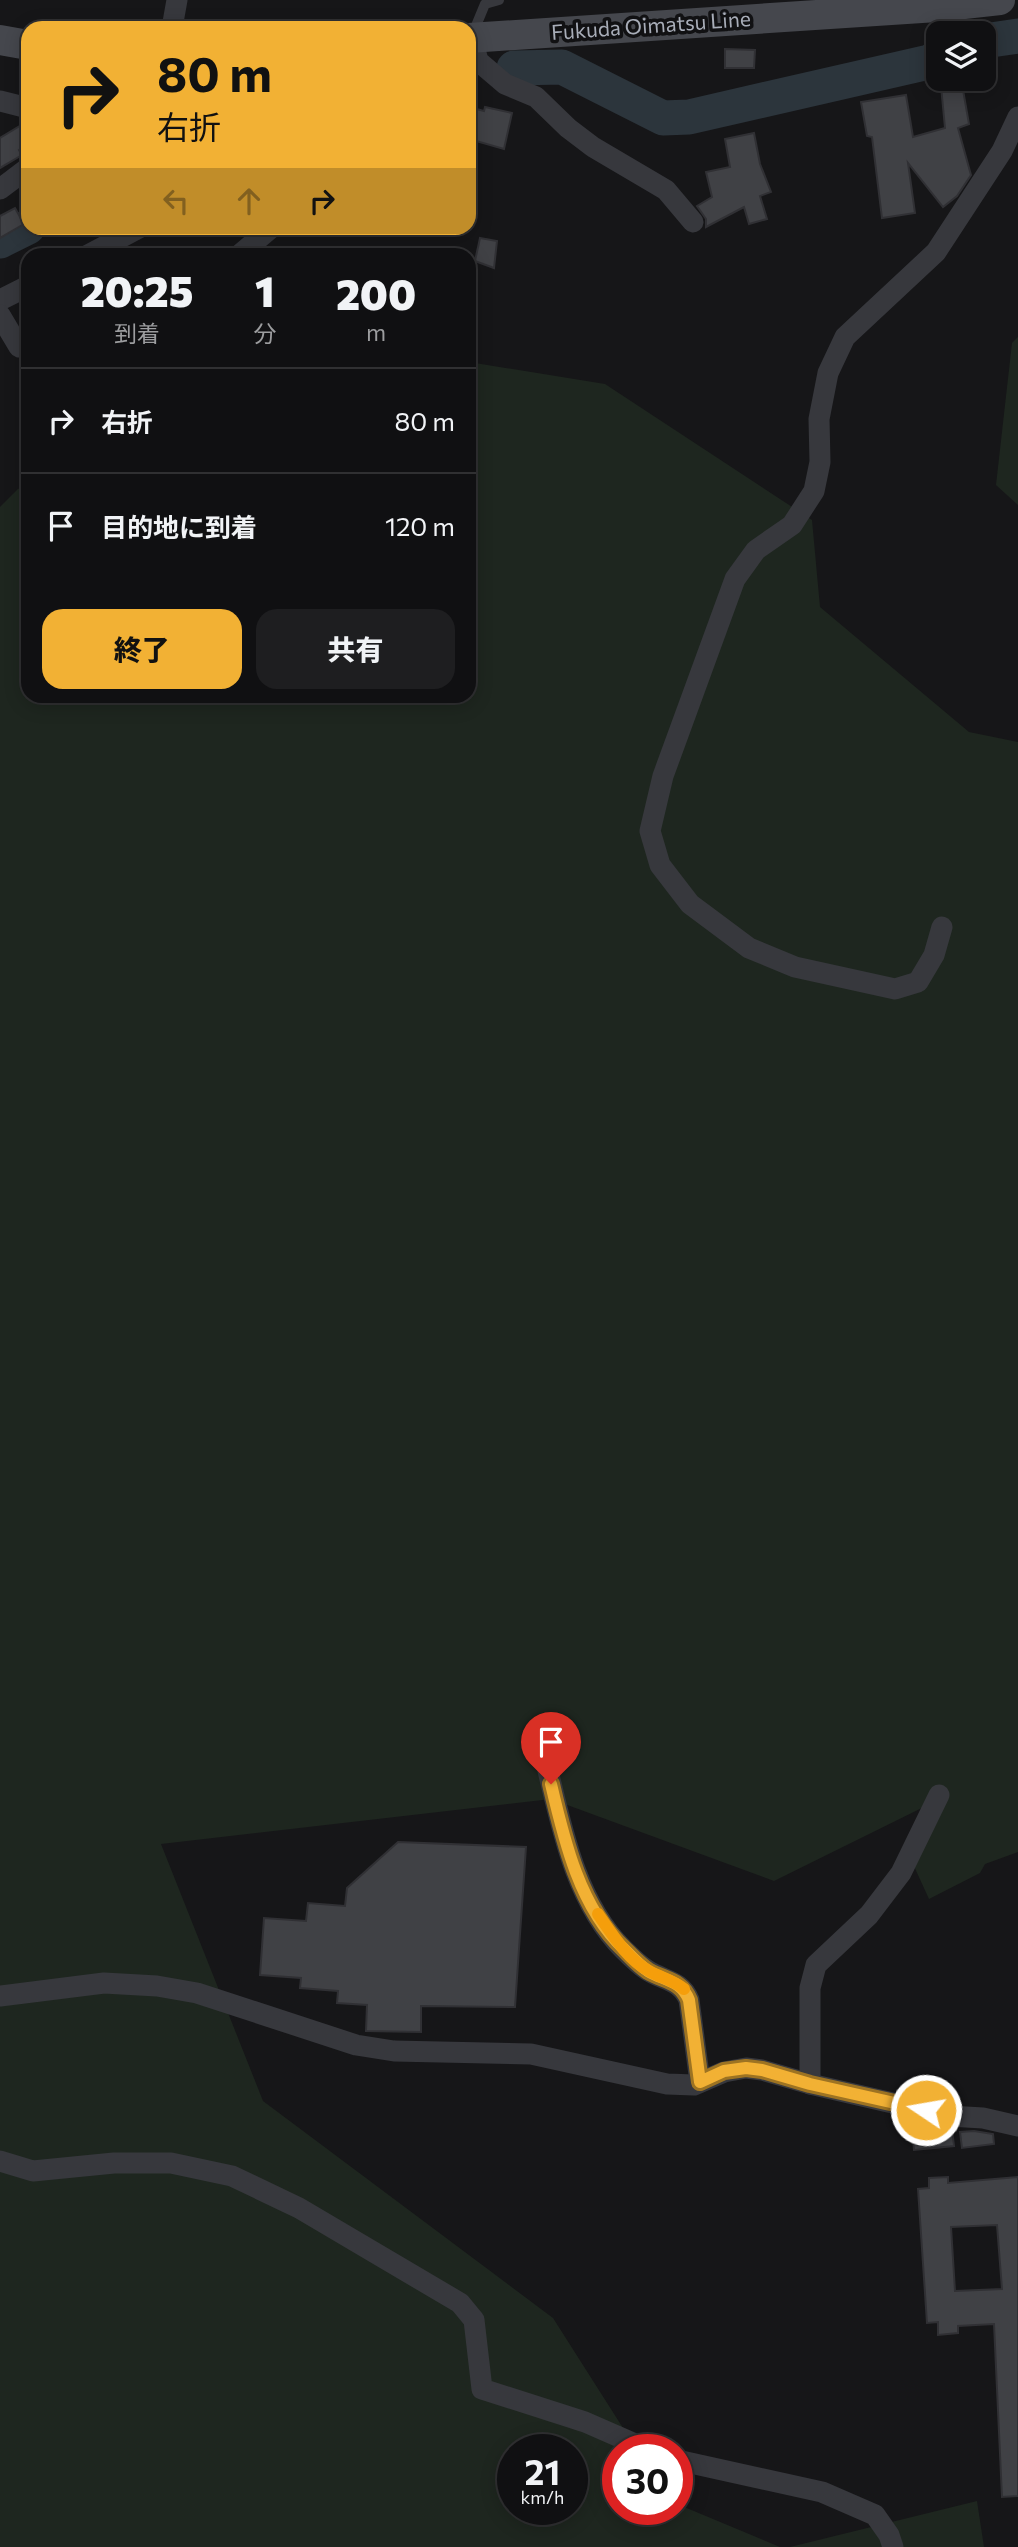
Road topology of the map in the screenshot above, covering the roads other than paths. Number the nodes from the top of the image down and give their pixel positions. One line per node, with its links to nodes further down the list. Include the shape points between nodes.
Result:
1 (177, 0): 5 (street)
2 (499, 0): 6 (lane, via 485,4)
3 (1000, 0): 4 (main road, Fukuda Oimatsu Line)
4 (936, 3): 7 (main road, Fukuda Oimatsu Line)
5 (173, 21)
6 (476, 24)
7 (476, 38)
8 (0, 40): 9 (main road)
9 (21, 43)
10 (476, 55): 16 (street, via 505,84 536,97 593,147 666,190)
11 (0, 101): 12 (street)
12 (21, 106)
13 (1018, 117): 25 (street, via 1002,151 936,252 845,337 828,373 818,419 820,461 814,491 792,525 756,550 735,579 663,776 650,831 660,865 690,904 749,948 795,967 895,989 918,982 934,955)
14 (21, 173): 15 (street)
15 (0, 189)
16 (693, 222)
17 (126, 235): 19 (street)
18 (263, 235): 20 (street)
19 (101, 248)
20 (247, 248)
21 (21, 290): 22 (street)
22 (0, 300)
23 (0, 315): 24 (street)
24 (19, 348)
25 (942, 927)
26 (546, 1762): 29 (street, via 562,1830 596,1912 621,1947 647,1970 685,1990)
27 (939, 1795): 30 (street, via 901,1873 869,1915 816,1965 810,1987)
28 (0, 1996): 29 (street, via 104,1983 157,1986 197,1993 356,2045 394,2051 531,2054 667,2084)
29 (700, 2082): 30 (street, via 724,2071 746,2068)
30 (810, 2084): 31 (street, via 949,2116)
31 (1018, 2126)
32 (0, 2161): 33 (street, via 33,2171 114,2163 171,2164 232,2176 299,2208 460,2303 474,2320 482,2389)
33 (612, 2434)
34 (693, 2464): 35 (street, via 822,2492 875,2515)
35 (893, 2547)

